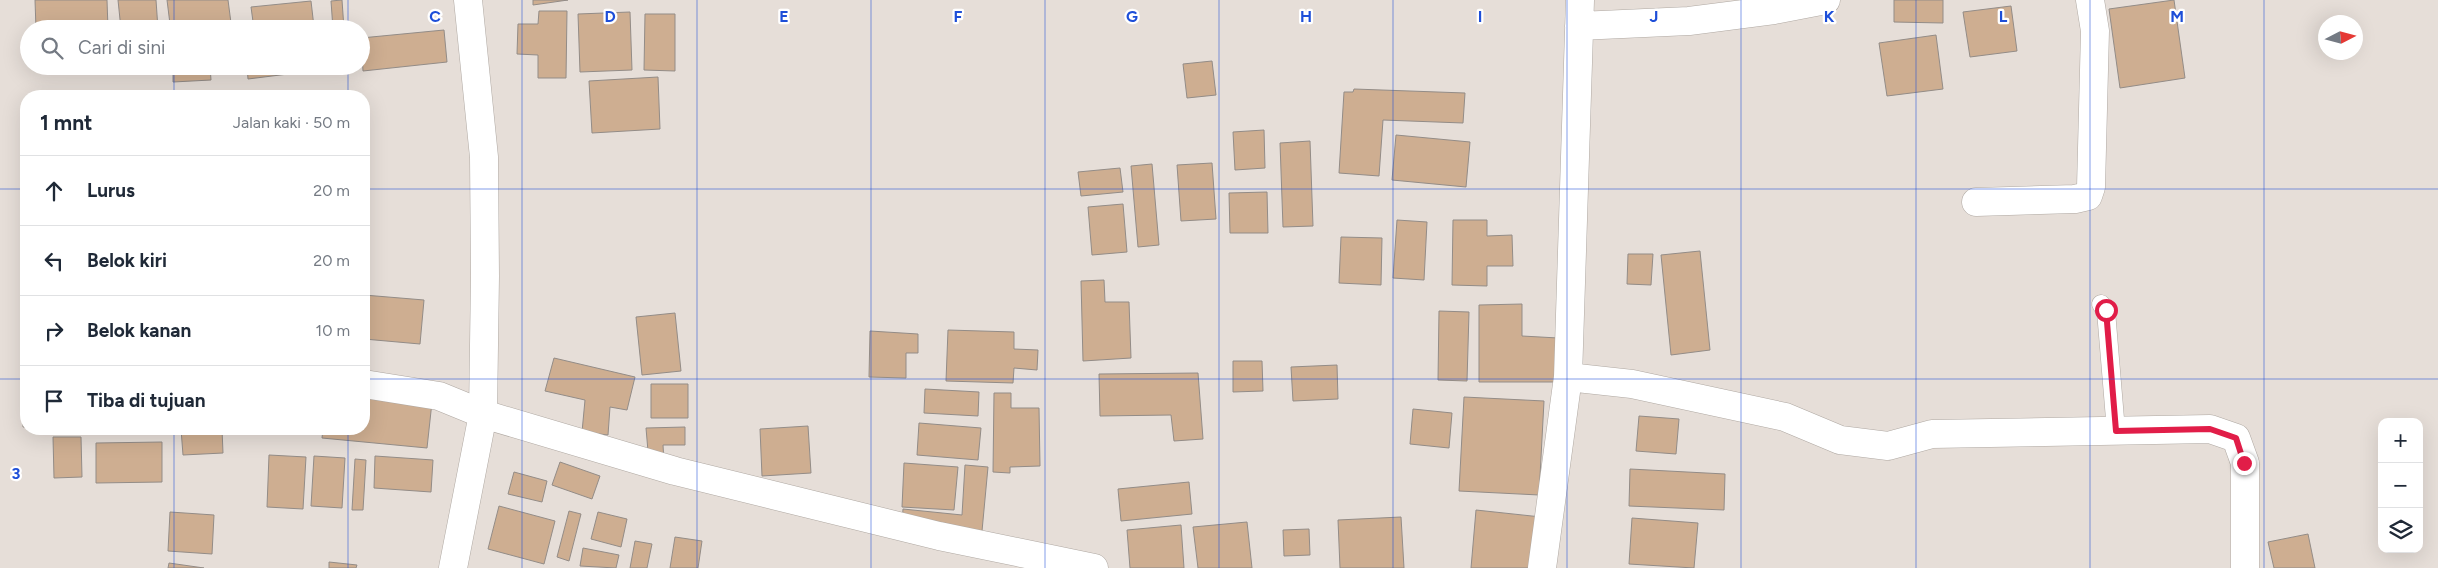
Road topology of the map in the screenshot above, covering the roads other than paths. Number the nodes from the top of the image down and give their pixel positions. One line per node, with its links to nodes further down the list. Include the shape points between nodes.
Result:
1 (468, 0): 9 (street, via 484,157)
2 (1826, 0): 4 (street, via 1689,21)
3 (2090, 0): 5 (street, via 2095,31 2091,188 2088,196)
4 (1580, 13): 7 (street)
5 (1976, 202)
6 (2101, 304): 10 (lane, via 2106,310)
7 (1568, 377): 10 (street, via 1632,384 1785,417 1840,440 1888,446 1932,434); 13 (street)
8 (370, 385): 9 (street, via 439,396)
9 (483, 414): 11 (street); 12 (street, via 675,471 939,536)
10 (2116, 431): 14 (street, via 2210,429 2236,438 2244,463)
11 (452, 568)
12 (1094, 568)
13 (1542, 568)
14 (2244, 568)

